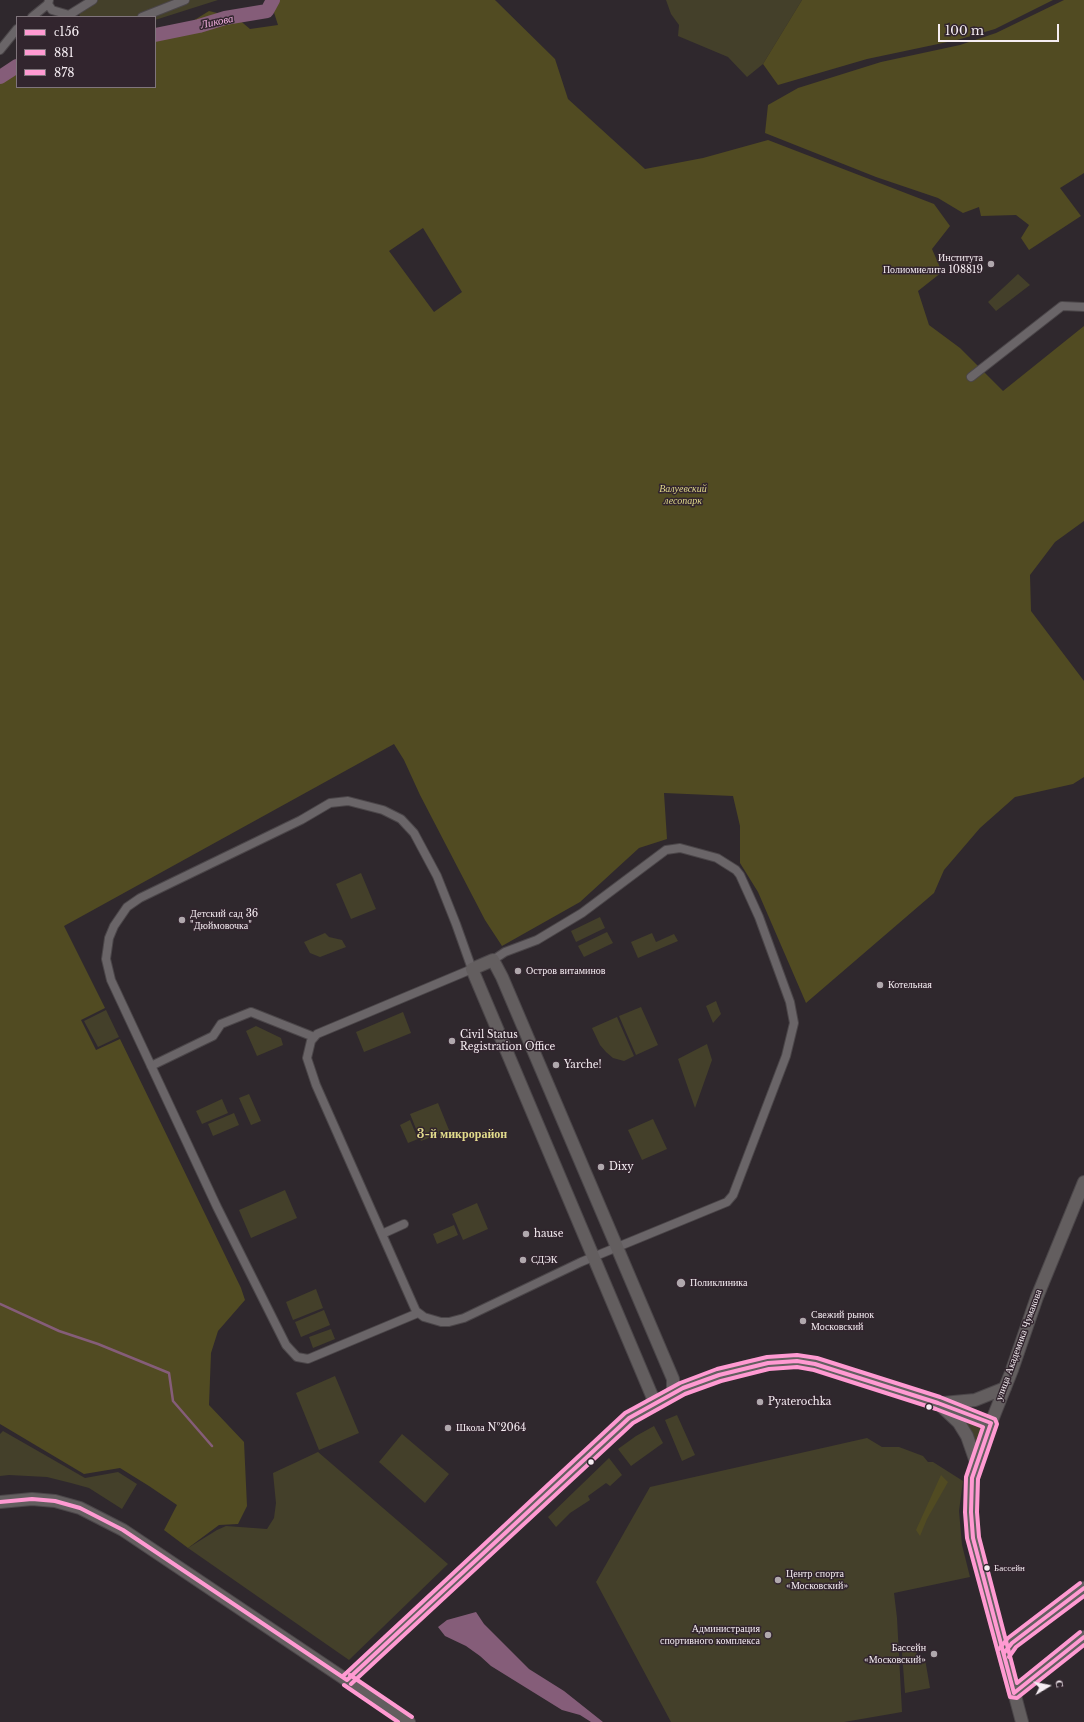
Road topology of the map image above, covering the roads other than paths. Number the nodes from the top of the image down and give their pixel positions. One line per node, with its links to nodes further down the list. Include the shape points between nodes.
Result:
1 (93, 0): 4 (street)
2 (185, 0): 7 (street)
3 (48, 2): 4 (street, via 52,10); 5 (street)
4 (69, 15): 6 (street)
5 (33, 16)
6 (74, 16)
7 (145, 16)
8 (16, 30): 9 (street)
9 (0, 50)
10 (1084, 308): 11 (street, via 1062,306)
11 (971, 377)
12 (493, 960): 13 (street); 19 (street); 19 (street, via 537,940 582,913 666,850 680,848 717,858 736,870 748,889 793,1015 792,1038 788,1050 733,1195 727,1202)
13 (472, 969): 14 (street); 15 (street, via 450,907 414,833 401,819 377,806 348,802 330,803 301,820 140,898 127,907 114,926 109,938 106,959 111,980); 20 (street)
14 (314, 1037): 15 (street, via 251,1012 221,1024 213,1036); 18 (street, via 308,1050 309,1068)
15 (151, 1066): 21 (street, via 263,1302 293,1353 302,1359 317,1357)
16 (1084, 1182): 22 (street, улица Академика Чумакова, via 1037,1297)
17 (404, 1224): 18 (street)
18 (382, 1234): 21 (street)
19 (617, 1248): 20 (street); 23 (street, via 673,1379)
20 (594, 1258): 21 (street, via 454,1321 434,1321); 24 (street)
21 (418, 1313)
22 (1005, 1388): 25 (street, via 975,1400); 26 (street, улица Академика Чумакова)
23 (673, 1393): 24 (street); 25 (street, via 746,1367 797,1361 815,1364)
24 (655, 1403): 32 (street, via 617,1428)
25 (938, 1403): 26 (street); 27 (street, via 967,1436)
26 (991, 1423): 27 (street, улица Академика Чумакова)
27 (976, 1462): 31 (street, улица Академика Чумакова, via 972,1478 973,1538)
28 (0, 1502): 32 (street, via 32,1499 55,1501 80,1508 123,1530)
29 (1084, 1588): 31 (street, via 1012,1643)
30 (1084, 1637): 33 (street)
31 (1004, 1653): 33 (street, улица Академика Чумакова)
32 (347, 1680): 34 (street)
33 (1014, 1692): 35 (street, улица Академика Чумакова)
34 (409, 1722)
35 (1022, 1722)

